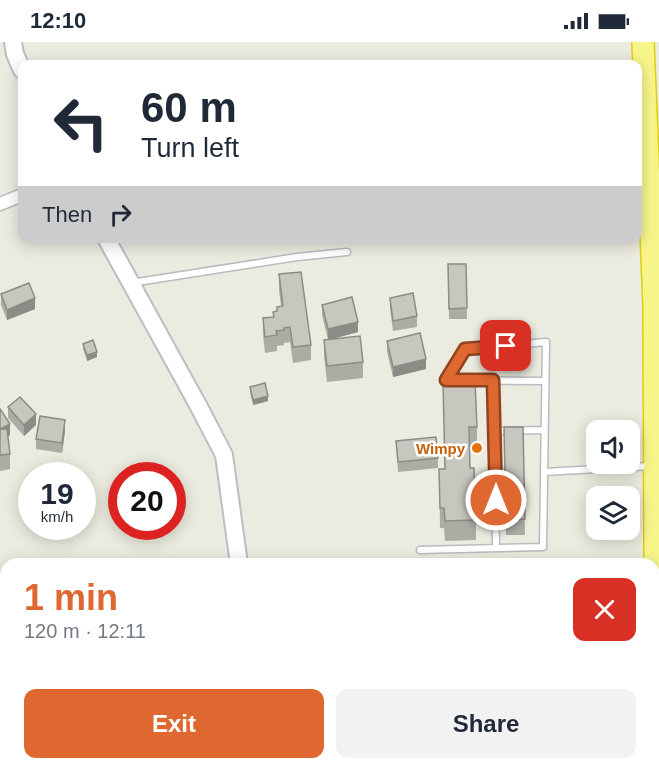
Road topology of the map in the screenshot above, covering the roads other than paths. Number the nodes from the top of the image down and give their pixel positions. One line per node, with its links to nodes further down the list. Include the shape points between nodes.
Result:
1 (13, 42): 3 (street)
2 (643, 42): 13 (highway)
3 (18, 60)
4 (18, 197): 5 (street)
5 (0, 204)
6 (109, 243): 8 (street)
7 (347, 252): 8 (lane)
8 (130, 283): 17 (street, via 224,455)
9 (493, 380): 10 (lane); 10 (lane, via 446,380 465,349 546,342); 12 (lane)
10 (544, 381): 11 (lane)
11 (544, 430): 12 (lane); 14 (lane)
12 (495, 431): 15 (lane)
13 (657, 465): 14 (lane); 18 (highway)
14 (544, 472): 15 (lane, via 543,547)
15 (496, 547): 16 (lane)
16 (420, 550)
17 (238, 558)
18 (657, 558)

